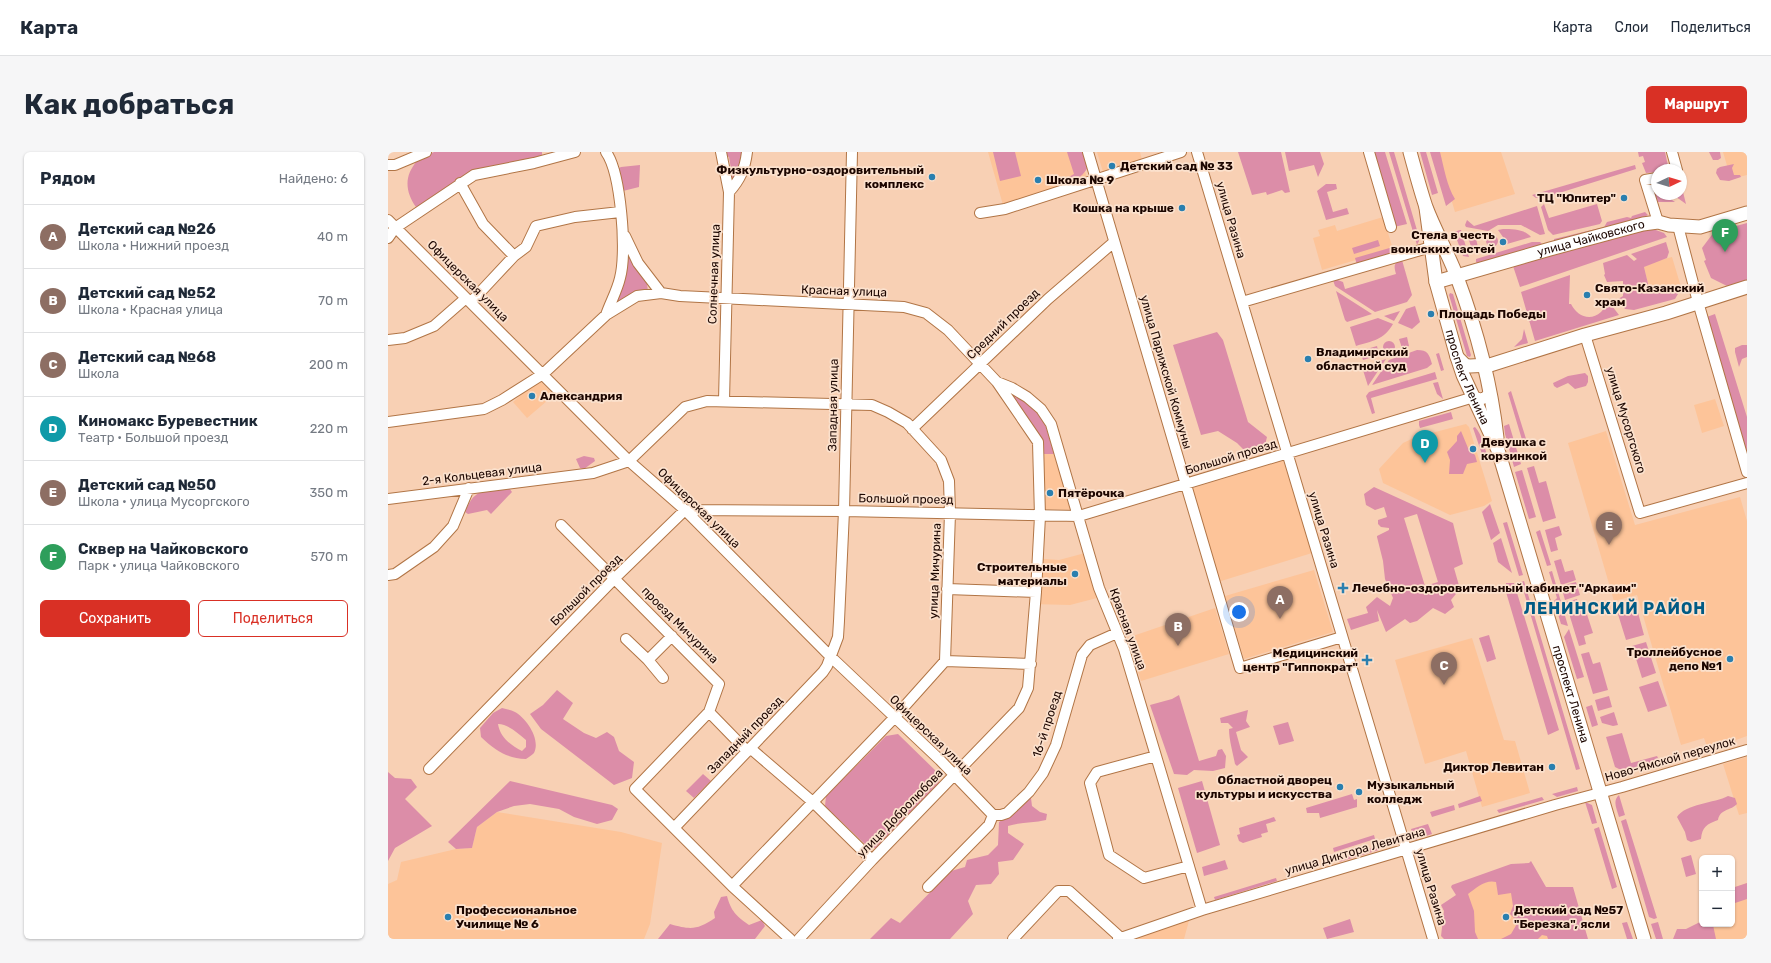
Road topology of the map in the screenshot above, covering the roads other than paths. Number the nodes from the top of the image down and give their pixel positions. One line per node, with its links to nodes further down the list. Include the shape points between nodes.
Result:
1 (426, 152): 14 (street, via 395,165)
2 (575, 152): 17 (street, via 534,163 474,174)
3 (606, 152): 22 (street, via 616,178)
4 (721, 152): 18 (street, Солнечная улица)
5 (747, 152): 18 (street, via 745,167 738,182)
6 (852, 152): 43 (street, Западная улица)
7 (1088, 152): 15 (street, улица Парижской Коммуны)
8 (1181, 152): 15 (street)
9 (1197, 152): 41 (street, улица Разина)
10 (1369, 152): 28 (street)
11 (1410, 152): 21 (main road, проспект Ленина)
12 (1672, 152): 13 (street)
13 (1675, 164)
14 (388, 165)
15 (1096, 179): 23 (street, via 1005,209); 32 (street, улица Парижской Коммуны)
16 (1651, 179): 19 (street, via 1645,180)
17 (460, 183): 29 (street); 34 (street, via 483,224)
18 (729, 192): 39 (street, Солнечная улица)
19 (1651, 199)
20 (1651, 200): 26 (street)
21 (1426, 208): 33 (main road, проспект Ленина); 35 (main road, проспект Ленина)
22 (620, 212): 30 (street); 34 (street, via 575,217 536,226 526,246)
23 (980, 213)
24 (1747, 213): 27 (main road, улица Чайковского, via 1700,227)
25 (388, 220): 29 (street, Офицерская улица)
26 (1658, 222): 27 (main road, улица Чайковского); 35 (main road, улица Чайковского)
27 (1678, 226): 42 (street)
28 (1391, 227)
29 (395, 228): 31 (street); 40 (street, Офицерская улица)
30 (624, 235): 38 (street, via 638,263); 44 (street, via 620,279)
31 (388, 238)
32 (1114, 242): 48 (street, Средний проезд, via 1048,299); 64 (street, улица Парижской Коммуны)
33 (1431, 247): 36 (main road, проспект Ленина); 41 (street)
34 (514, 256): 40 (street)
35 (1457, 276): 36 (main road, улица Чайковского); 49 (main road, проспект Ленина)
36 (1436, 282): 47 (main road, проспект Ленина)
37 (1747, 287): 42 (main road)
38 (661, 293): 39 (street, Красная улица); 44 (street, Красная улица, via 637,296)
39 (726, 299): 43 (street, Красная улица); 54 (street, Солнечная улица)
40 (468, 300): 46 (street, via 434,326 405,338); 50 (street, Офицерская улица)
41 (1242, 302): 59 (street, улица Разина)
42 (1698, 302): 45 (main road); 61 (street)
43 (848, 305): 48 (street, Красная улица, via 904,307 926,313 948,330); 55 (street, Западная улица)
44 (606, 315): 50 (street)
45 (1585, 335): 49 (main road); 63 (street, улица Мусоргского, via 1640,514)
46 (388, 340)
47 (1457, 357): 49 (main road, via 1470,366); 53 (main road, проспект Ленина)
48 (980, 364): 51 (street, Красная улица); 57 (street, Средний проезд)
49 (1484, 366): 52 (main road, проспект Ленина)
50 (543, 374): 56 (street, via 484,409); 60 (street, Офицерская улица)
51 (996, 382): 70 (street, Красная улица, via 1038,442); 71 (street, Красная улица, via 1027,397 1041,409 1051,424)
52 (1490, 392): 53 (street, Большой проезд, via 1483,399); 58 (main road, проспект Ленина)
53 (1474, 396): 58 (main road, проспект Ленина); 59 (street, Большой проезд)
54 (724, 401): 55 (street, улица Мичурина); 60 (street, улица Мичурина, via 707,401 685,407)
55 (846, 403): 57 (street, улица Мичурина, via 872,405 907,423); 68 (street, Западная улица)
56 (388, 422)
57 (912, 429): 69 (street, улица Мичурина, via 941,460 949,481)
58 (1498, 450): 93 (main road, проспект Ленина)
59 (1286, 454): 64 (street, Большой проезд); 79 (street, улица Разина)
60 (629, 461): 62 (street, улица Мичурина); 67 (street, Офицерская улица)
61 (1747, 472)
62 (580, 475): 65 (street, 2-я Кольцевая улица)
63 (1747, 483)
64 (1185, 484): 71 (street, Большой проезд); 79 (street, улица Парижской Коммуны, via 1240,668)
65 (469, 488): 66 (street, 2-я Кольцевая улица); 73 (street, via 453,526 439,542 395,574)
66 (388, 499)
67 (684, 510): 68 (street, Большой проезд); 74 (street, Большой проезд); 81 (street, Офицерская улица)
68 (844, 511): 69 (street, Большой проезд); 81 (street, Западная улица, via 840,621 838,637)
69 (950, 513): 70 (street, Большой проезд); 75 (street, улица Мичурина)
70 (1040, 516): 71 (street, Большой проезд); 76 (street, улица Добролюбова)
71 (1079, 516): 77 (street, Красная улица, via 1099,588)
72 (561, 526): 74 (street, проезд Мичурина)
73 (388, 575)
74 (615, 578): 78 (street, проезд Мичурина); 91 (street, Большой проезд)
75 (947, 589): 76 (street); 83 (street, улица Мичурина)
76 (1036, 592): 84 (street, улица Добролюбова)
77 (1117, 633): 90 (street, Красная улица); 95 (street, 16-й проезд, via 1090,645 1082,655 1056,745 1043,773 1029,792 1007,813)
78 (672, 636): 82 (street); 86 (street, проезд Мичурина, via 719,684)
79 (1342, 637): 97 (street, улица Разина)
80 (626, 639): 82 (street)
81 (830, 657): 87 (street, Офицерская улица); 88 (street, Западный проезд, via 823,672)
82 (648, 660): 85 (street)
83 (945, 661): 84 (street); 87 (street)
84 (1030, 664): 92 (street, улица Добролюбова, via 1028,688 1019,708)
85 (663, 678)
86 (708, 712): 88 (street); 96 (street, via 635,788)
87 (894, 718): 92 (street, Офицерская улица); 94 (street)
88 (749, 750): 94 (street); 96 (street, Западный проезд)
89 (1747, 750): 93 (street, Ново-Ямской переулок)
90 (1156, 756): 99 (street, Красная улица); 99 (street, via 1097,772 1090,784 1109,855 1144,878)
91 (429, 769)
92 (955, 775): 95 (street, Офицерская улица); 98 (street, улица Добролюбова)
93 (1601, 792): 97 (street, улица Диктора Левитана); 108 (main road, проспект Ленина)
94 (814, 803): 98 (street); 100 (street)
95 (993, 814): 101 (street, via 989,825)
96 (674, 828): 100 (street)
97 (1406, 850): 102 (street, улица Диктора Левитана); 107 (street, улица Разина)
98 (872, 860): 104 (street, улица Добролюбова)
99 (1189, 866): 102 (street, Красная улица)
100 (732, 886): 103 (street)
101 (928, 887)
102 (1202, 910): 106 (street, улица Диктора Левитана)
103 (790, 939)
104 (799, 939)
105 (1013, 939): 106 (street, via 1058,891 1068,891)
106 (1120, 939)
107 (1433, 939)
108 (1644, 939)

